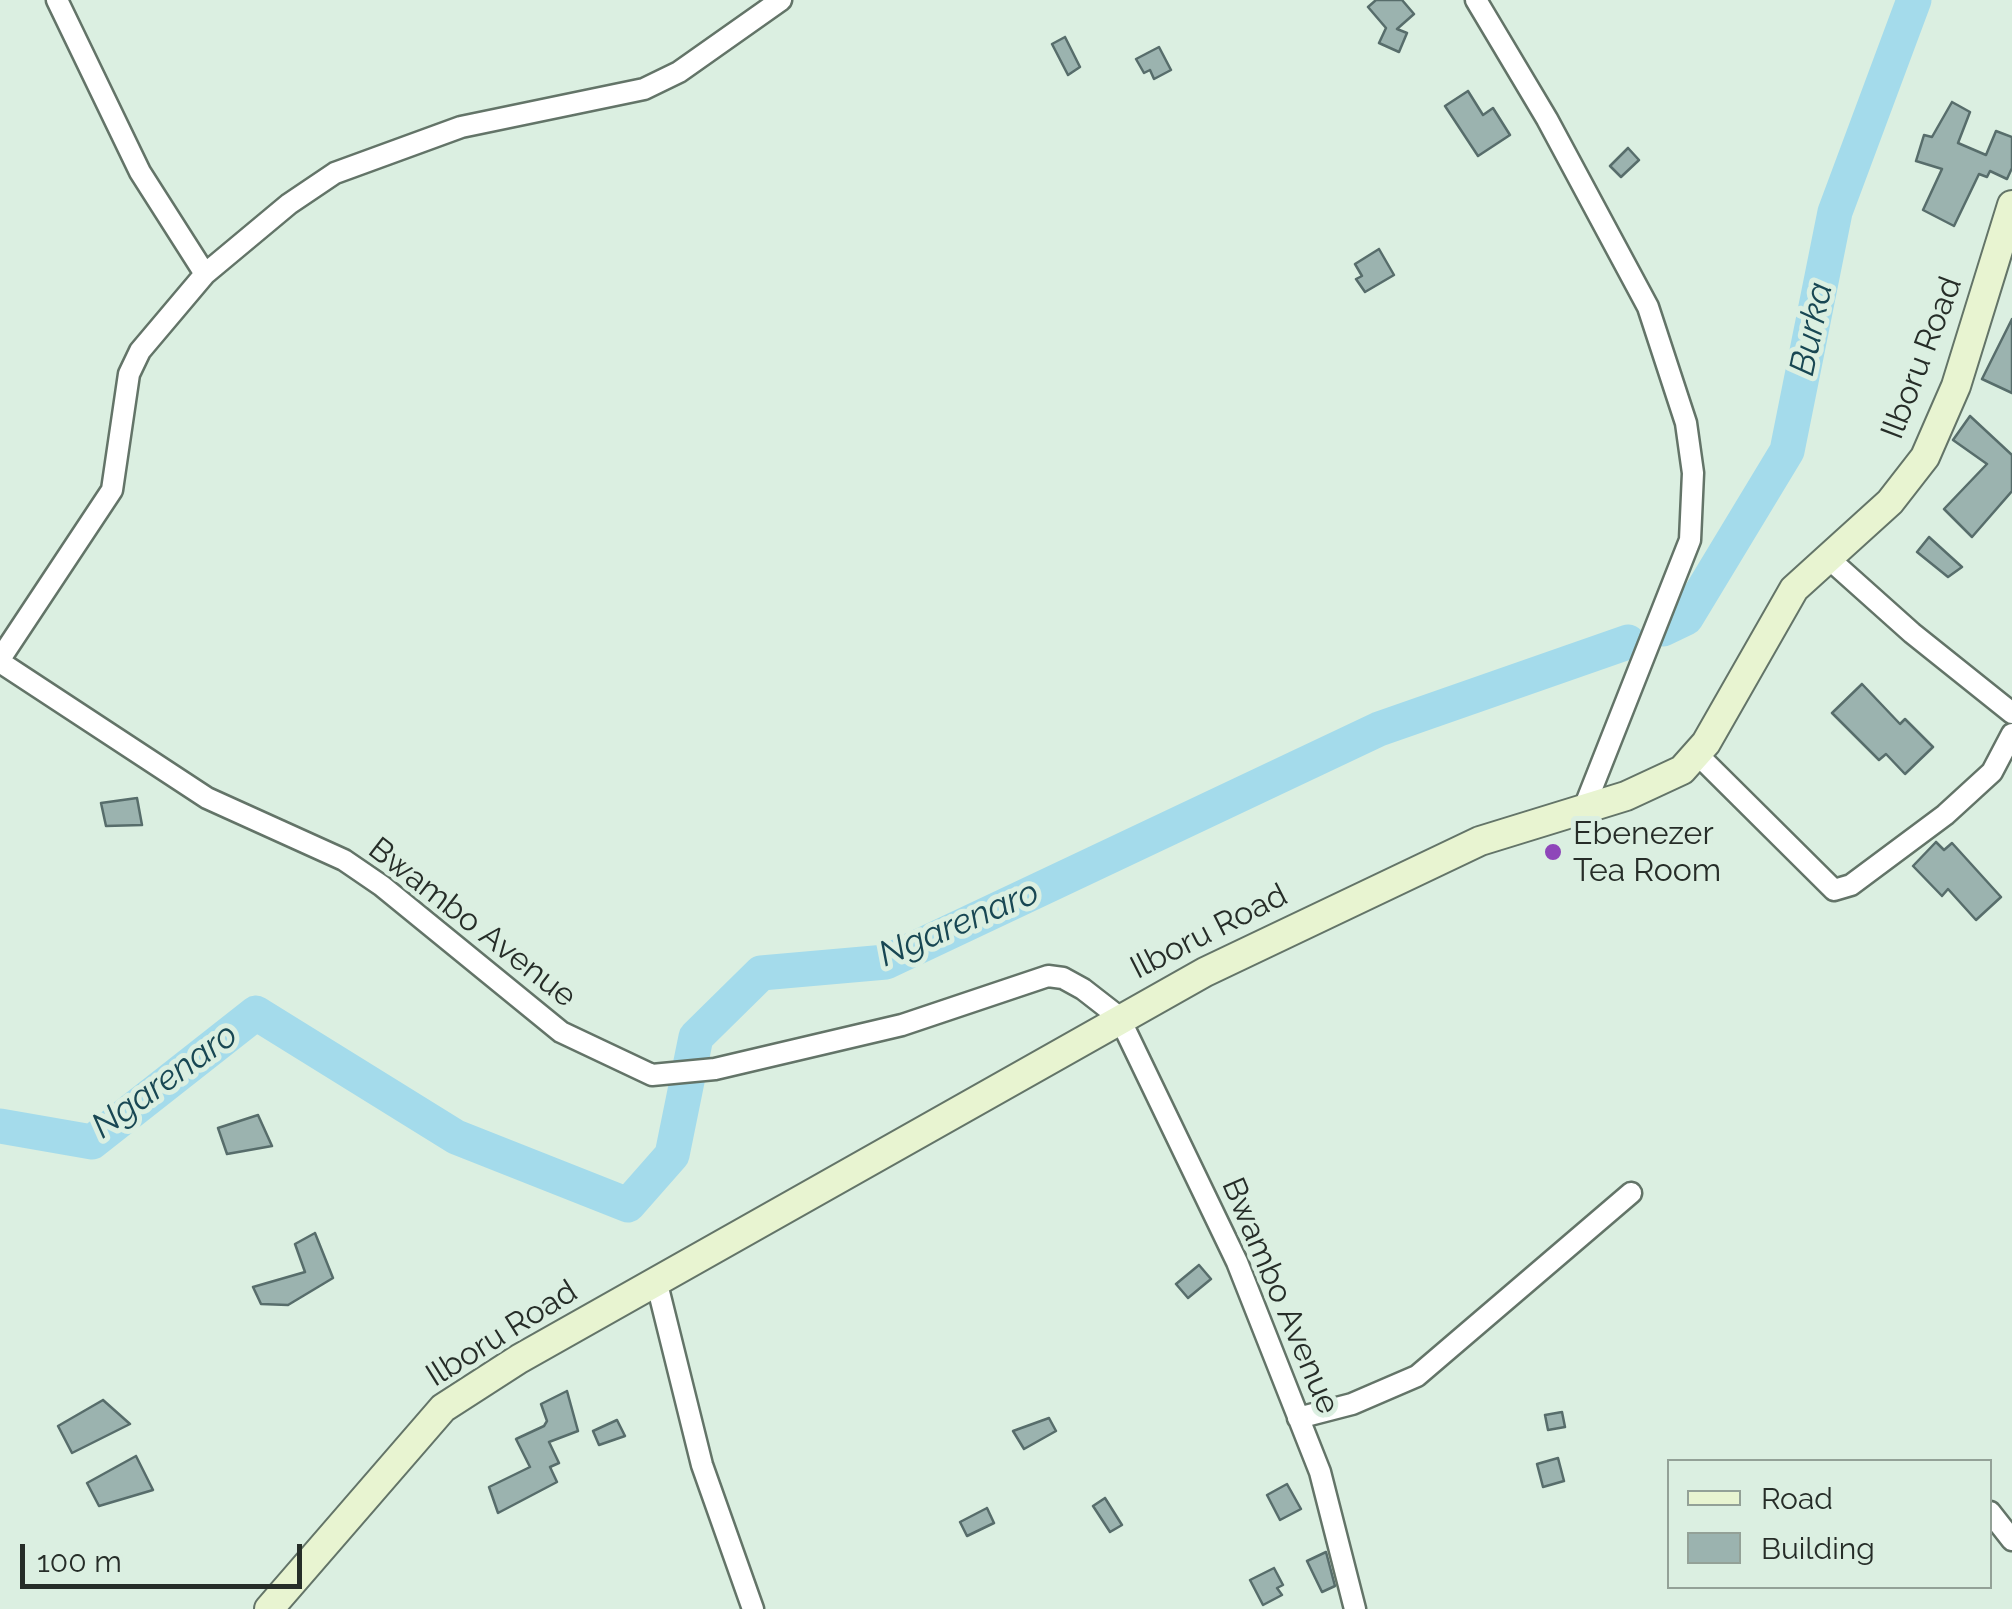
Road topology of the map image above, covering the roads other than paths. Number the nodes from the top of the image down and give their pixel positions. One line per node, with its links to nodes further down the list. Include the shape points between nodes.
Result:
1 (57, 0): 5 (street, via 140,172)
2 (781, 0): 5 (street, via 679,72 644,88 461,127 335,173)
3 (1476, 0): 11 (street, via 1648,307 1686,423 1693,473 1690,540)
4 (2012, 206): 6 (street, Ilboru Road, via 1956,386 1924,457 1890,502)
5 (205, 274): 7 (street, via 140,351 128,374 112,490)
6 (1827, 557): 8 (street); 10 (street, Ilboru Road, via 1780,610)
7 (0, 661): 12 (street, Bwambo Avenue, via 207,798 344,860 561,1032 652,1076 714,1069 902,1024 1048,976 1083,989)
8 (2012, 712)
9 (2012, 734): 10 (street, via 1992,772 1944,815 1851,886 1834,890)
10 (1697, 754): 11 (street, Ilboru Road, via 1667,780)
11 (1584, 808): 12 (street, Ilboru Road, via 1430,862)
12 (1119, 1017): 14 (street, Ilboru Road); 15 (street, Bwambo Avenue, via 1237,1262)
13 (1631, 1193): 15 (street, via 1417,1376)
14 (658, 1284): 18 (street, Ilboru Road, via 518,1358 443,1408); 19 (street, via 702,1465)
15 (1298, 1418): 20 (street, Bwambo Avenue, via 1334,1516)
16 (1992, 1515): 17 (street)
17 (2012, 1540)
18 (269, 1609)
19 (753, 1609)
20 (1355, 1609)

